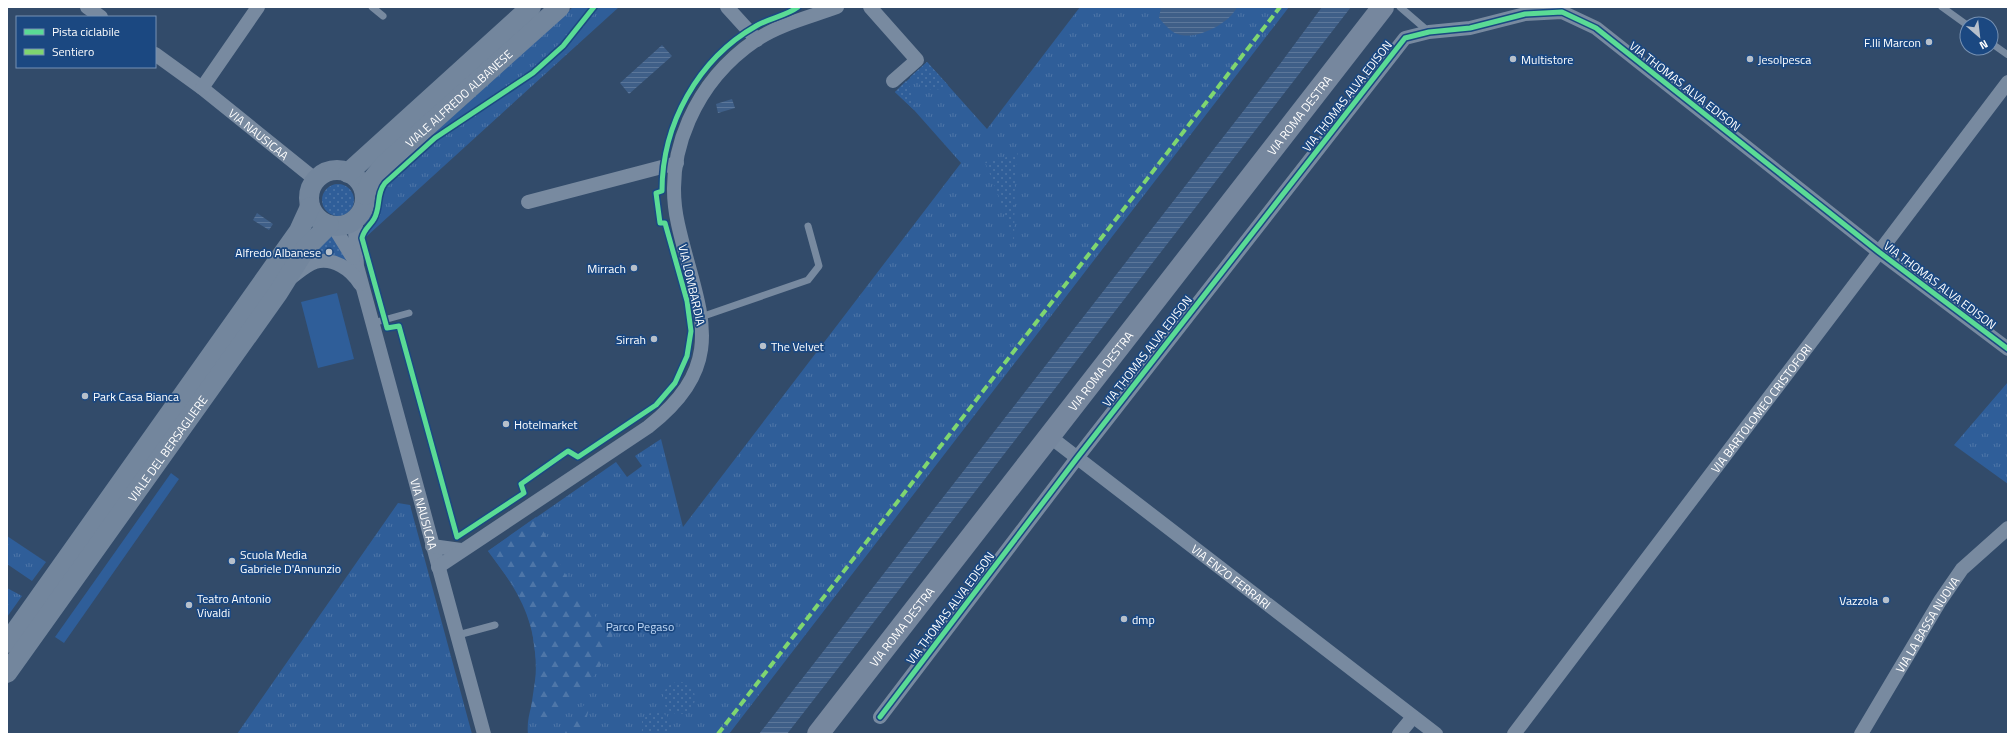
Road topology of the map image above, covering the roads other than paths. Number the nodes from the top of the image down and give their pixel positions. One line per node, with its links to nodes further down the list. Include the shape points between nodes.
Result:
1 (87, 7): 12 (street)
2 (258, 7): 22 (street)
3 (372, 7): 13 (lane)
4 (531, 7): 24 (street, VIALE ALFREDO ALBANESE)
5 (560, 7): 26 (street, VIALE ALFREDO ALBANESE, via 384,165 371,181)
6 (727, 7): 16 (street)
7 (837, 7): 16 (street, VIA LOMBARDIA, via 784,26)
8 (870, 7): 20 (street, via 918,60)
9 (1383, 7): 40 (main road, VIA ROMA DESTRA)
10 (1400, 7): 15 (lane)
11 (1942, 7): 14 (lane)
12 (100, 16)
13 (383, 16)
14 (1959, 19)
15 (1429, 32): 32 (street, VIA THOMAS ALVA EDISON, via 1470,28 1525,14 1562,12 1596,28); 41 (street, VIA THOMAS ALVA EDISON, via 1405,38)
16 (757, 40): 23 (street, VIA LOMBARDIA, via 727,62 704,91 687,124)
17 (1999, 49): 19 (lane)
18 (156, 55): 22 (street, VIA NAUSICAA)
19 (2008, 55)
20 (893, 81)
21 (2008, 82): 32 (street, VIA BARTOLOMEO CRISTOFORI)
22 (202, 88): 25 (street, VIA NAUSICAA)
23 (677, 163): 27 (street); 37 (street, VIA LOMBARDIA, via 675,187 678,224)
24 (348, 173): 25 (street, via 328,172); 26 (street, via 358,180)
25 (316, 180): 28 (street, via 311,188)
26 (365, 195): 29 (street, via 365,205)
27 (528, 202)
28 (310, 207): 30 (street, via 320,221); 48 (street, VIALE DEL BERSAGLIERE, via 299,231)
29 (358, 218): 30 (street, via 348,224); 33 (street, VIA NAUSICAA, via 355,231)
30 (331, 226): 33 (street, VIA NAUSICAA, via 347,245); 34 (street, VIALE DEL BERSAGLIERE, via 306,248)
31 (808, 226): 37 (lane, via 820,266 808,280)
32 (1879, 252): 39 (street, VIA THOMAS ALVA EDISON); 56 (street, VIA BARTOLOMEO CRISTOFORI)
33 (357, 266): 35 (street, VIA NAUSICAA)
34 (283, 285): 35 (street, VIA NAUSICAA, via 306,266 325,261 340,265 350,272); 49 (street, VIALE DEL BERSAGLIERE)
35 (365, 294): 38 (street, VIA NAUSICAA)
36 (409, 314): 38 (lane)
37 (702, 317): 44 (street, VIA LOMBARDIA, via 703,338 697,366 672,406 648,427)
38 (373, 323): 43 (street, VIA NAUSICAA)
39 (2008, 349)
40 (1050, 436): 41 (street, VIA ENZO FERRARI); 53 (main road, VIA ROMA DESTRA)
41 (1077, 458): 50 (street, VIA THOMAS ALVA EDISON); 51 (street, VIA ENZO FERRARI)
42 (2008, 528): 57 (street, VIA LA BASSA NUOVA, via 1962,569 1940,601)
43 (432, 546): 44 (street); 45 (street, VIA NAUSICAA)
44 (461, 550): 45 (street, VIA LOMBARDIA)
45 (438, 567): 47 (street, VIA NAUSICAA)
46 (495, 625): 47 (lane)
47 (458, 635): 52 (street, VIA NAUSICAA)
48 (7, 643)
49 (7, 674)
50 (880, 717)
51 (1413, 717): 54 (street); 55 (street, VIA ENZO FERRARI)
52 (484, 734)
53 (818, 734)
54 (1399, 734)
55 (1436, 734)
56 (1514, 734)
57 (1861, 734)

